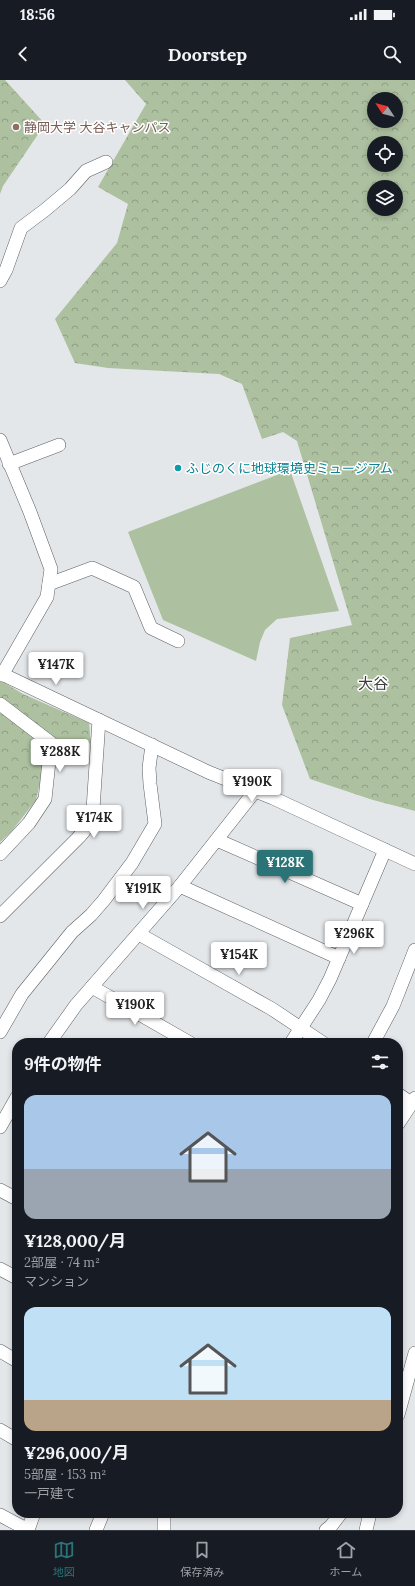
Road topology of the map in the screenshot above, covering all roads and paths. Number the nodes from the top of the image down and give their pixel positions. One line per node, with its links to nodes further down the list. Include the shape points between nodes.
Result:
1 (106, 162): 2 (street, via 86,171 70,189 21,228)
2 (0, 281)
3 (0, 440): 5 (street)
4 (59, 445): 5 (street)
5 (10, 464): 6 (street, via 50,569)
6 (49, 584): 7 (street, via 92,568 134,587 151,628); 8 (street, via 47,597)
7 (178, 641)
8 (1, 674): 10 (street)
9 (0, 704): 15 (street, via 51,743 45,800 29,823)
10 (99, 720): 11 (street); 19 (street, via 91,820 77,839)
11 (152, 745): 12 (street, via 230,782); 25 (street, via 149,773 155,824 132,863 104,900 91,916 72,932 22,994)
12 (255, 790): 13 (street); 14 (street)
13 (217, 840): 17 (street); 18 (street)
14 (384, 850): 16 (street); 18 (street)
15 (0, 854)
16 (415, 864)
17 (180, 886): 20 (street); 22 (street)
18 (362, 904): 22 (street)
19 (0, 916)
20 (139, 934): 23 (street); 24 (street)
21 (415, 950): 30 (street, via 393,1006)
22 (339, 958): 24 (street, via 319,1000)
23 (92, 987): 26 (street); 27 (street)
24 (301, 1028): 28 (street); 29 (street)
25 (0, 1032)
26 (52, 1038)
27 (181, 1038)
28 (294, 1038)
29 (316, 1038)
30 (376, 1038)
31 (403, 1096): 32 (street)
32 (413, 1100): 33 (street)
33 (403, 1116)
34 (12, 1117): 35 (street)
35 (0, 1127)
36 (0, 1190): 37 (street)
37 (12, 1196)
38 (0, 1269): 39 (street)
39 (12, 1275)
40 (0, 1351): 42 (street)
41 (415, 1353): 43 (street)
42 (12, 1358)
43 (403, 1397)
44 (0, 1429): 45 (street); 46 (street)
45 (12, 1433)
46 (12, 1437)
47 (0, 1515): 53 (street)
48 (32, 1518): 53 (street)
49 (101, 1518): 54 (street)
50 (164, 1518): 55 (street)
51 (337, 1518): 56 (street)
52 (369, 1518): 57 (street)
53 (28, 1530)
54 (96, 1530)
55 (164, 1530)
56 (326, 1530)
57 (366, 1530)

